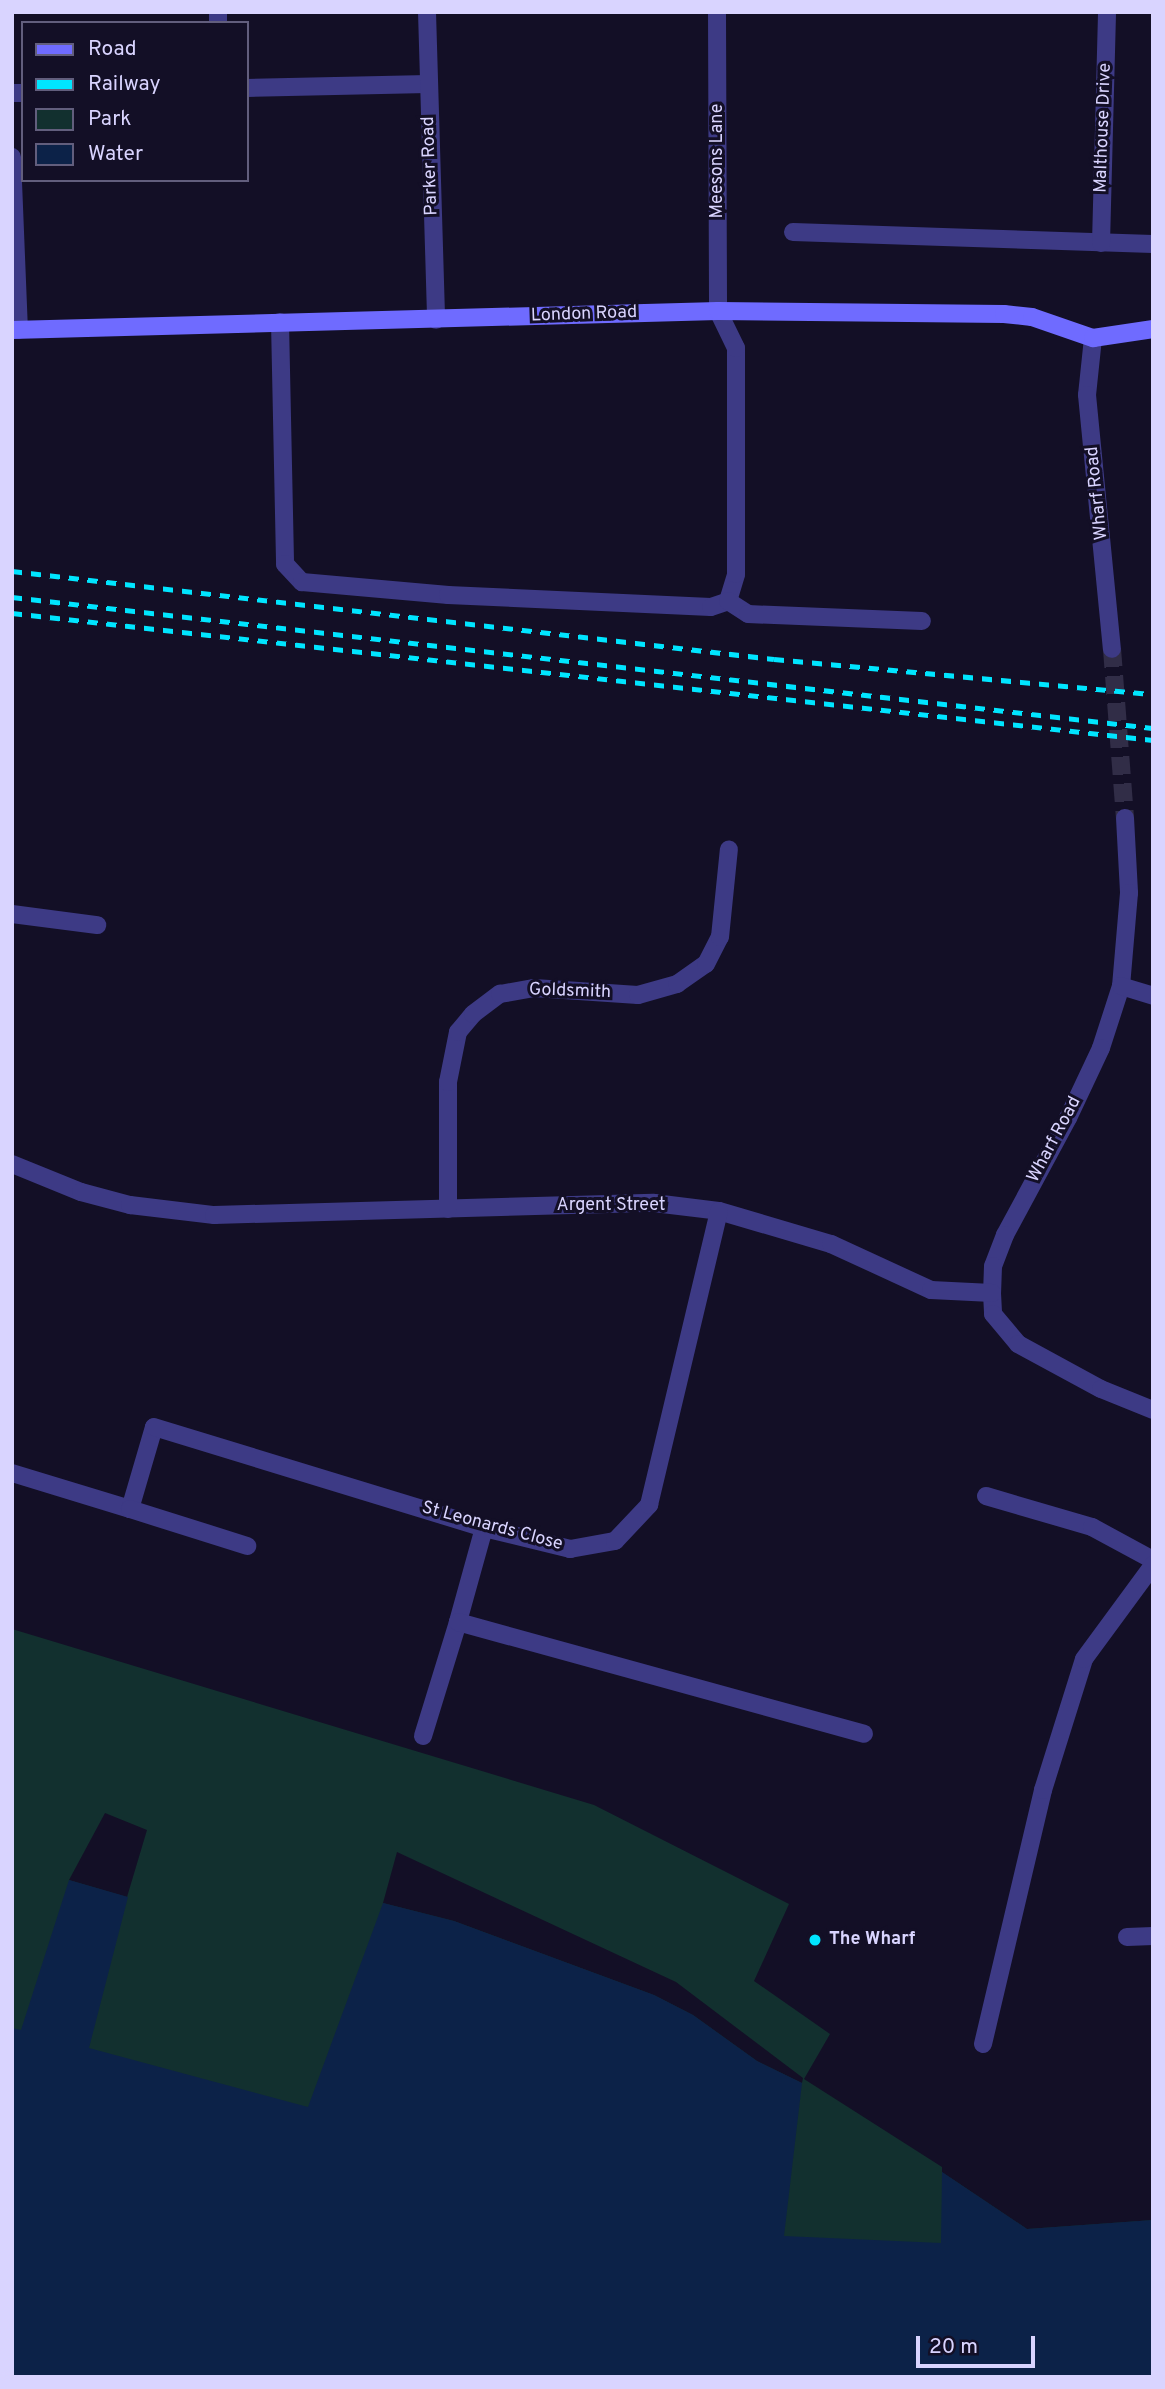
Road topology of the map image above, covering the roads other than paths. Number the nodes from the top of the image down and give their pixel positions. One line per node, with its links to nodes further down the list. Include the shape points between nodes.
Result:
1 (427, 12): 4 (street, Parker Road)
2 (717, 12): 10 (street, Meesons Lane)
3 (1107, 12): 8 (street, Malthouse Drive)
4 (428, 84): 5 (street); 11 (street, Parker Road)
5 (248, 89)
6 (12, 156): 13 (street)
7 (793, 232): 8 (street)
8 (1101, 243): 9 (street)
9 (1153, 244)
10 (718, 311): 11 (street, London Road); 15 (street, London Road, via 1004,314 1032,317); 16 (street, via 736,348 736,574)
11 (436, 320): 12 (street, London Road)
12 (280, 322): 13 (street, London Road); 16 (street, via 285,564 302,582 448,595 697,607)
13 (16, 330)
14 (1153, 330): 15 (street, London Road)
15 (1093, 338): 18 (street, Wharf Road, via 1087,395)
16 (728, 601): 17 (street, via 748,614)
17 (922, 621)
18 (1112, 649)
19 (1125, 818): 23 (street, Wharf Road, via 1129,893)
20 (729, 849): 26 (street, Goldsmith, via 720,937 706,964 677,984 638,995 534,988 500,995 473,1014 458,1032 448,1082)
21 (12, 914): 22 (street)
22 (97, 925)
23 (1121, 986): 24 (street); 28 (street, Wharf Road, via 1101,1048 1005,1235 993,1266)
24 (1153, 996)
25 (12, 1164): 26 (street, Argent Street, via 106,1198 214,1215)
26 (448, 1209): 27 (street, Argent Street, via 653,1203)
27 (719, 1212): 28 (street, Argent Street, via 831,1244 931,1290); 33 (street, St Leonards Close, via 649,1505 615,1541 570,1549)
28 (992, 1293): 29 (street, via 993,1314 1017,1344 1101,1389)
29 (1153, 1410)
30 (12, 1473): 32 (street)
31 (986, 1496): 35 (street, via 1092,1527)
32 (130, 1509): 33 (street, St Leonards Close, via 155,1427); 34 (street)
33 (484, 1528): 36 (street)
34 (247, 1546)
35 (1153, 1563): 41 (street, via 1084,1659 1044,1790)
36 (458, 1622): 37 (street); 38 (street)
37 (864, 1734)
38 (423, 1736)
39 (1153, 1936): 40 (street)
40 (1127, 1937)
41 (983, 2044)

